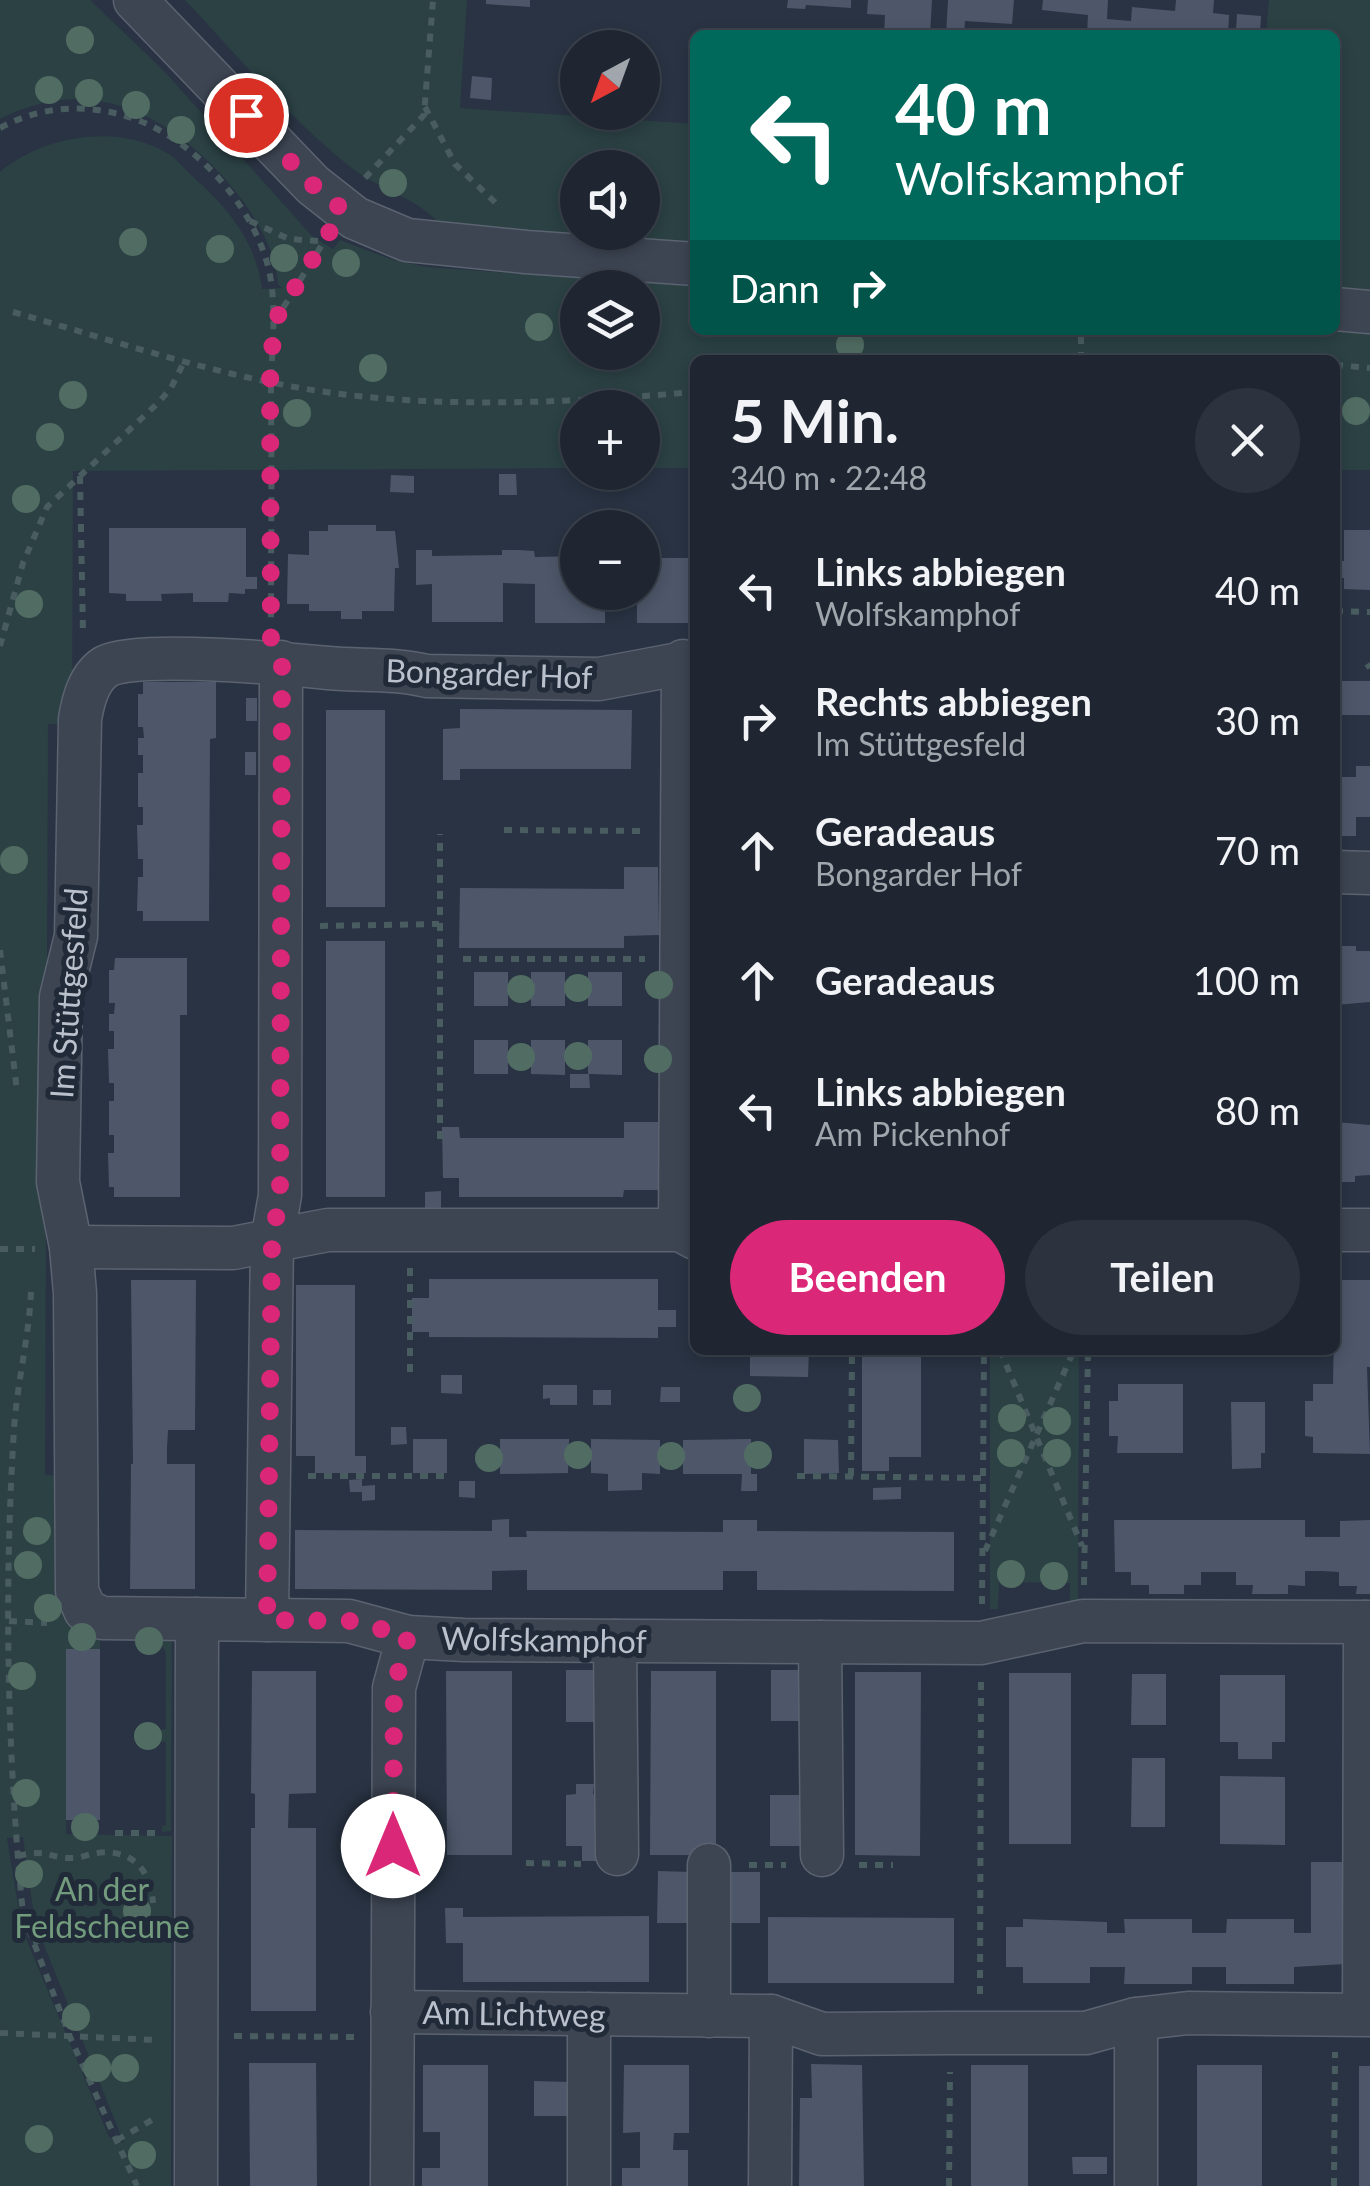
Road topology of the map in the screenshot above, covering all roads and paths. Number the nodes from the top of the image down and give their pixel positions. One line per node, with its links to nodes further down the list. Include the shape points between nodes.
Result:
1 (135, 0): 7 (street, via 313,185)
2 (433, 0): 3 (path)
3 (425, 107): 5 (path, via 455,164); 7 (path, via 422,119 359,185)
4 (0, 128): 6 (path, via 61,109 123,114 168,134 192,154)
5 (501, 208)
6 (247, 220): 7 (path, via 286,238); 12 (path, via 271,280)
7 (334, 226): 8 (street, via 371,226 408,240); 12 (path)
8 (690, 264)
9 (1340, 309): 11 (street)
10 (13, 312): 13 (path)
11 (1370, 312)
12 (274, 322): 16 (path)
13 (185, 360): 16 (path); 18 (path, via 158,402)
14 (1340, 365): 15 (path)
15 (1370, 368)
16 (270, 382): 17 (path, via 449,400); 23 (path, via 271,645)
17 (690, 392)
18 (80, 474): 21 (path, via 51,502 36,530); 24 (path, via 83,634)
19 (1340, 611): 20 (path)
20 (1370, 612)
21 (0, 646)
22 (689, 661): 23 (street, Bongarder Hof, via 600,679 428,676); 26 (street)
23 (282, 662): 24 (street, Bongarder Hof); 31 (street)
24 (109, 665): 42 (street, Im Stüttgesfeld, via 89,685 82,710 76,936 61,997 58,1182)
25 (504, 830): 26 (path)
26 (682, 831): 34 (street)
27 (440, 834): 30 (path)
28 (1340, 872): 29 (street)
29 (1370, 873)
30 (438, 924): 31 (path); 36 (path)
31 (281, 926): 41 (street, via 280,1195)
32 (0, 950): 35 (path)
33 (463, 959): 34 (path)
34 (681, 960): 40 (street)
35 (18, 1096)
36 (440, 1139)
37 (410, 1230): 40 (street); 41 (street, via 328,1230); 51 (path)
38 (1340, 1230): 39 (street)
39 (1370, 1230)
40 (687, 1234)
41 (272, 1241): 42 (street, via 234,1248); 53 (street)
42 (45, 1243): 43 (path); 44 (path); 60 (street, Wolfskamphof, via 75,1293 79,1601 102,1618)
43 (0, 1249)
44 (32, 1266)
45 (32, 1282): 70 (path, via 14,1424 8,1568)
46 (852, 1355): 56 (path)
47 (984, 1355): 57 (path)
48 (1002, 1355): 52 (path)
49 (1072, 1355): 52 (path)
50 (1088, 1355): 58 (path)
51 (410, 1372)
52 (1034, 1435): 58 (path); 59 (path)
53 (269, 1476): 54 (path); 61 (street)
54 (452, 1476)
55 (796, 1476): 56 (path)
56 (852, 1476): 57 (path)
57 (983, 1478): 59 (path)
58 (1085, 1552): 62 (path)
59 (982, 1556): 67 (path)
60 (197, 1619): 61 (street, Wolfskamphof); 87 (street)
61 (267, 1620): 64 (street, Wolfskamphof, via 350,1621)
62 (1084, 1621): 63 (street, Wolfskamphof); 67 (street, Wolfskamphof)
63 (1368, 1622): 76 (street)
64 (408, 1636): 65 (street, Wolfskamphof); 80 (street, Am Lichtweg, via 394,1688)
65 (616, 1641): 66 (street, Wolfskamphof); 68 (street)
66 (820, 1642): 67 (street, Wolfskamphof); 69 (street)
67 (981, 1643): 82 (path)
68 (617, 1854)
69 (822, 1855)
70 (18, 1856): 72 (path, via 41,1851 128,1857 147,1873); 74 (path)
71 (709, 1865): 77 (street)
72 (154, 1912)
73 (84, 1928): 74 (path)
74 (33, 1942): 85 (path)
75 (588, 2014): 77 (street, Am Lichtweg); 80 (street, Am Lichtweg); 89 (street)
76 (1357, 2014): 79 (street, Am Lichtweg); 93 (path)
77 (709, 2016): 78 (street, Am Lichtweg)
78 (771, 2016): 82 (street, Am Lichtweg, via 822,2034); 90 (street)
79 (1136, 2019): 82 (street, Am Lichtweg, via 1086,2033); 92 (street)
80 (377, 2024): 84 (path); 88 (street)
81 (157, 2031): 85 (path, via 164,2040)
82 (965, 2033): 91 (path)
83 (0, 2034): 85 (path)
84 (218, 2036)
85 (70, 2037): 86 (path)
86 (137, 2186)
87 (196, 2186)
88 (392, 2186)
89 (589, 2186)
90 (770, 2186)
91 (949, 2186)
92 (1136, 2186)
93 (1334, 2186)

